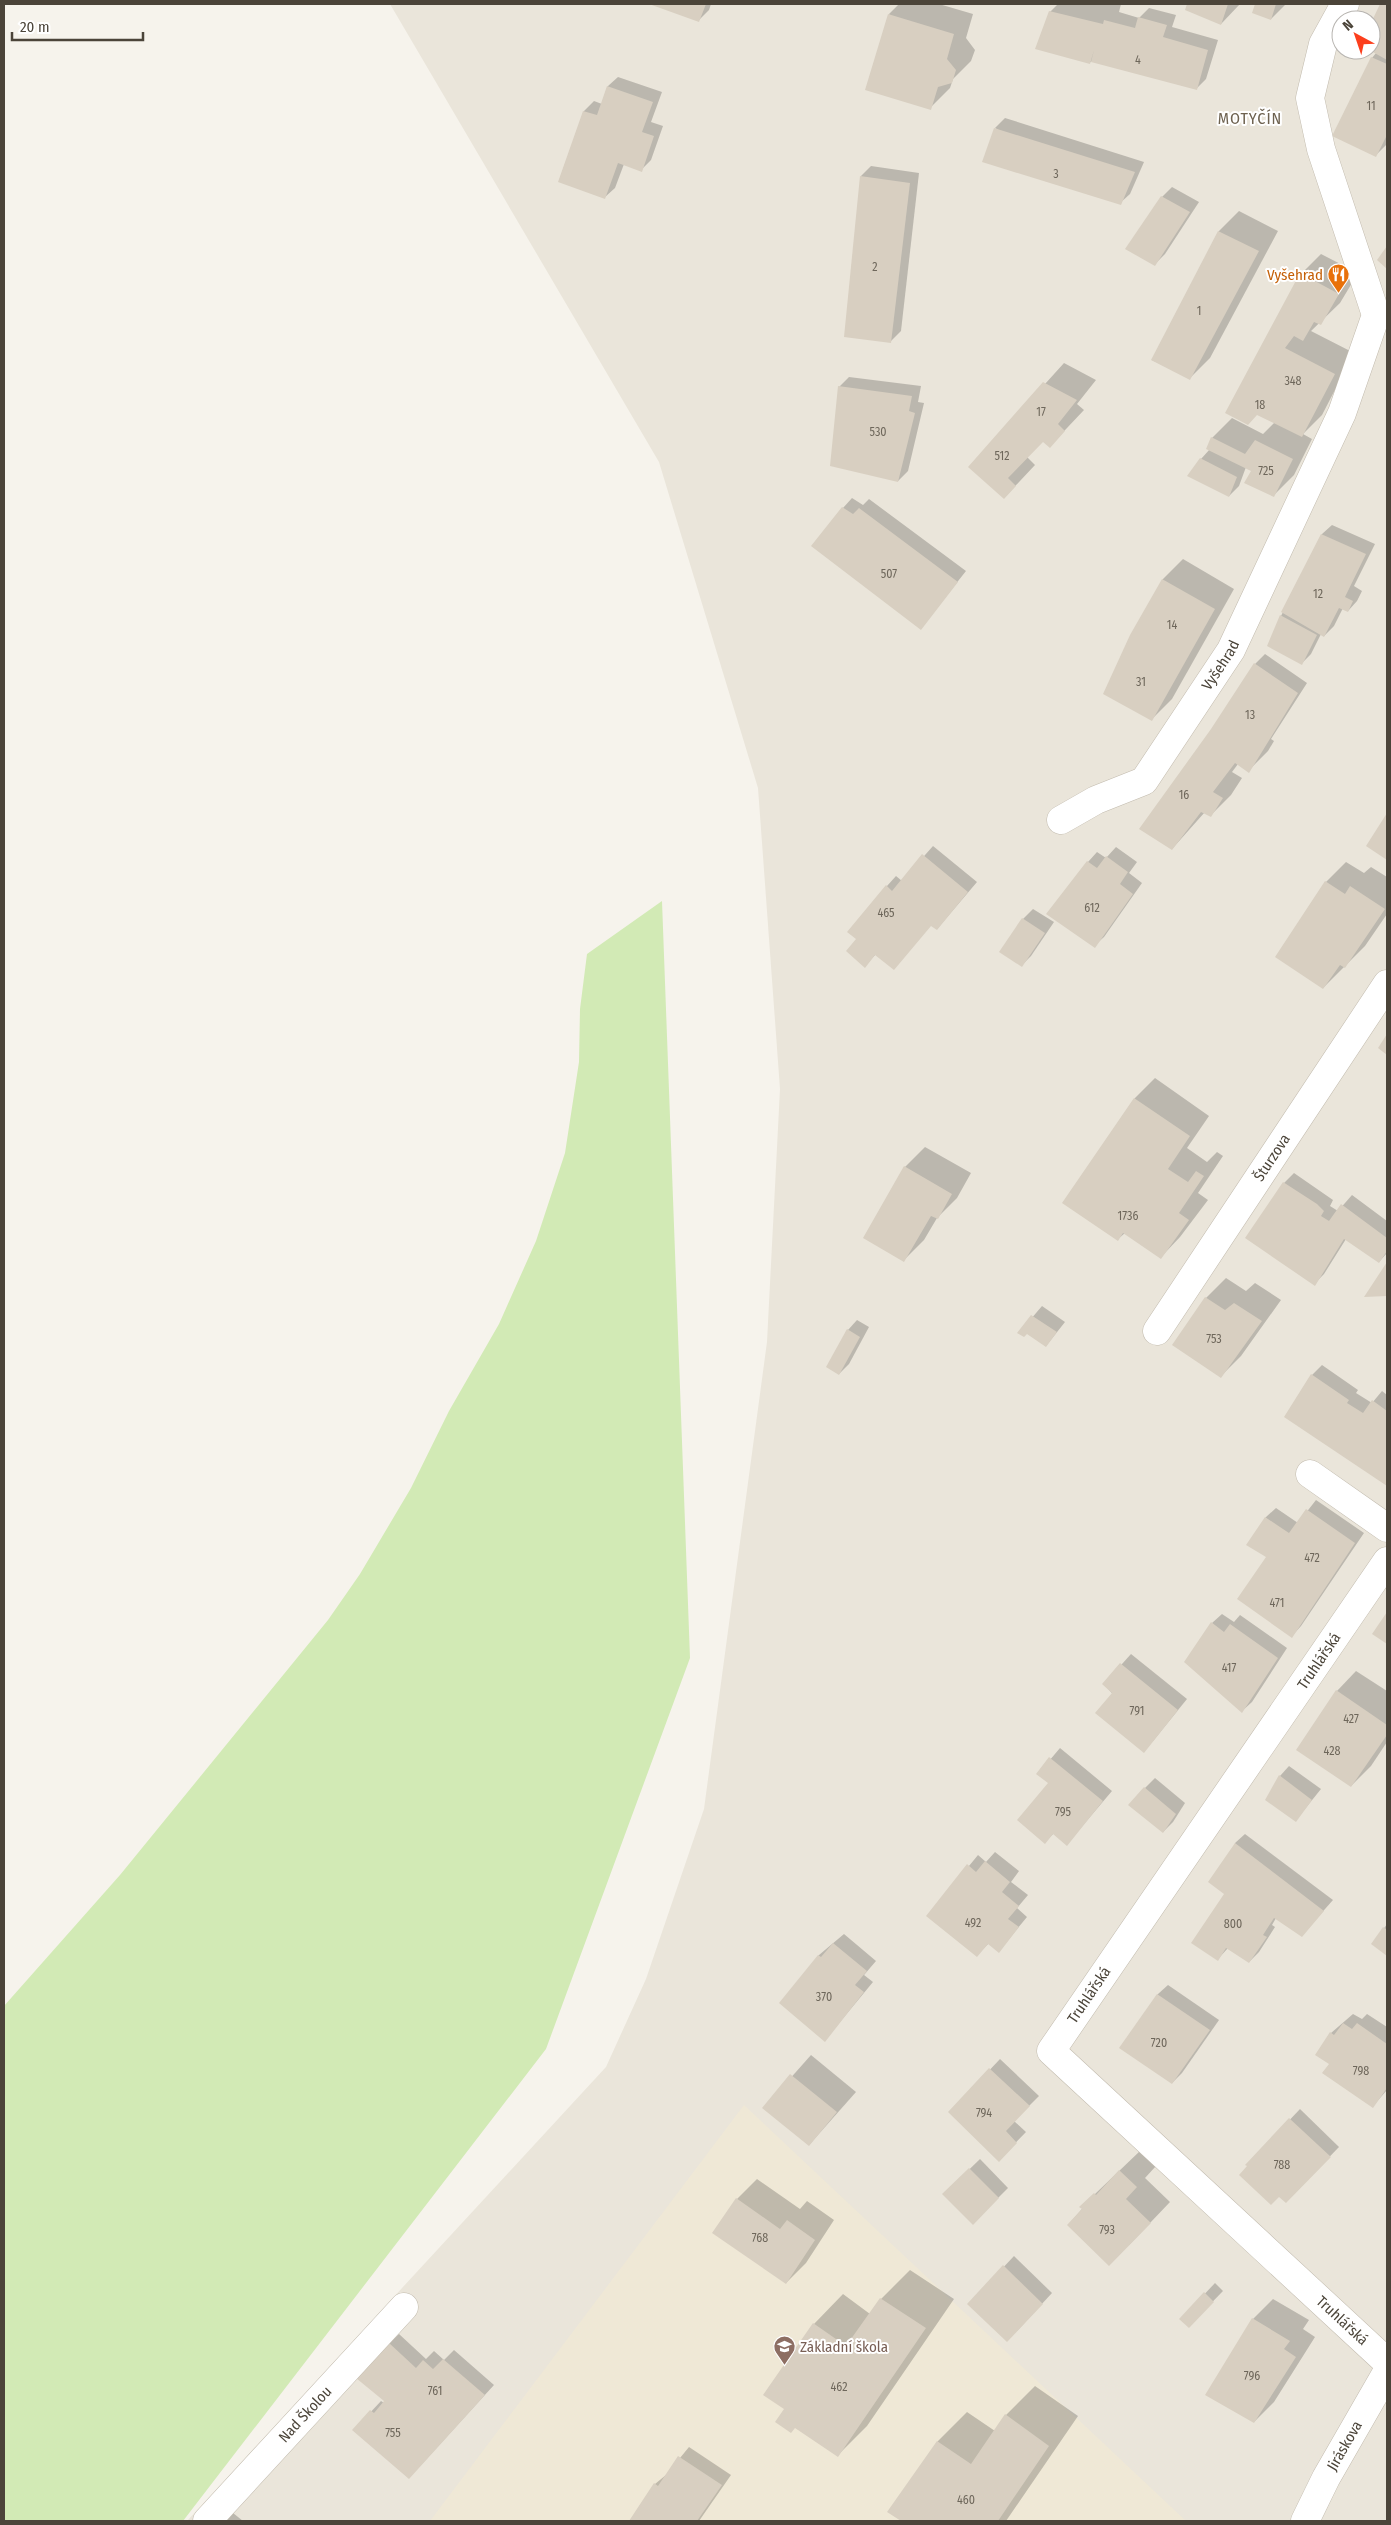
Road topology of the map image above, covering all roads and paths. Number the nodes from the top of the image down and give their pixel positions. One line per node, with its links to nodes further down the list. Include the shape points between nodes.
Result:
1 (1345, 4): 2 (street, Vyšehrad, via 1323,44 1310,98 1321,149 1376,315 1348,396 1231,650 1144,781 1096,800)
2 (1061, 820)
3 (1387, 984): 4 (street, Šturzova)
4 (1157, 1331)
5 (1310, 1474): 6 (street)
6 (1387, 1528)
7 (1387, 1561): 9 (street, Truhlářská, via 1051,2051)
8 (404, 2307): 11 (street, Nad Školou)
9 (1387, 2362)
10 (1387, 2372): 12 (street, Jiráskova)
11 (207, 2521)
12 (1305, 2521)

